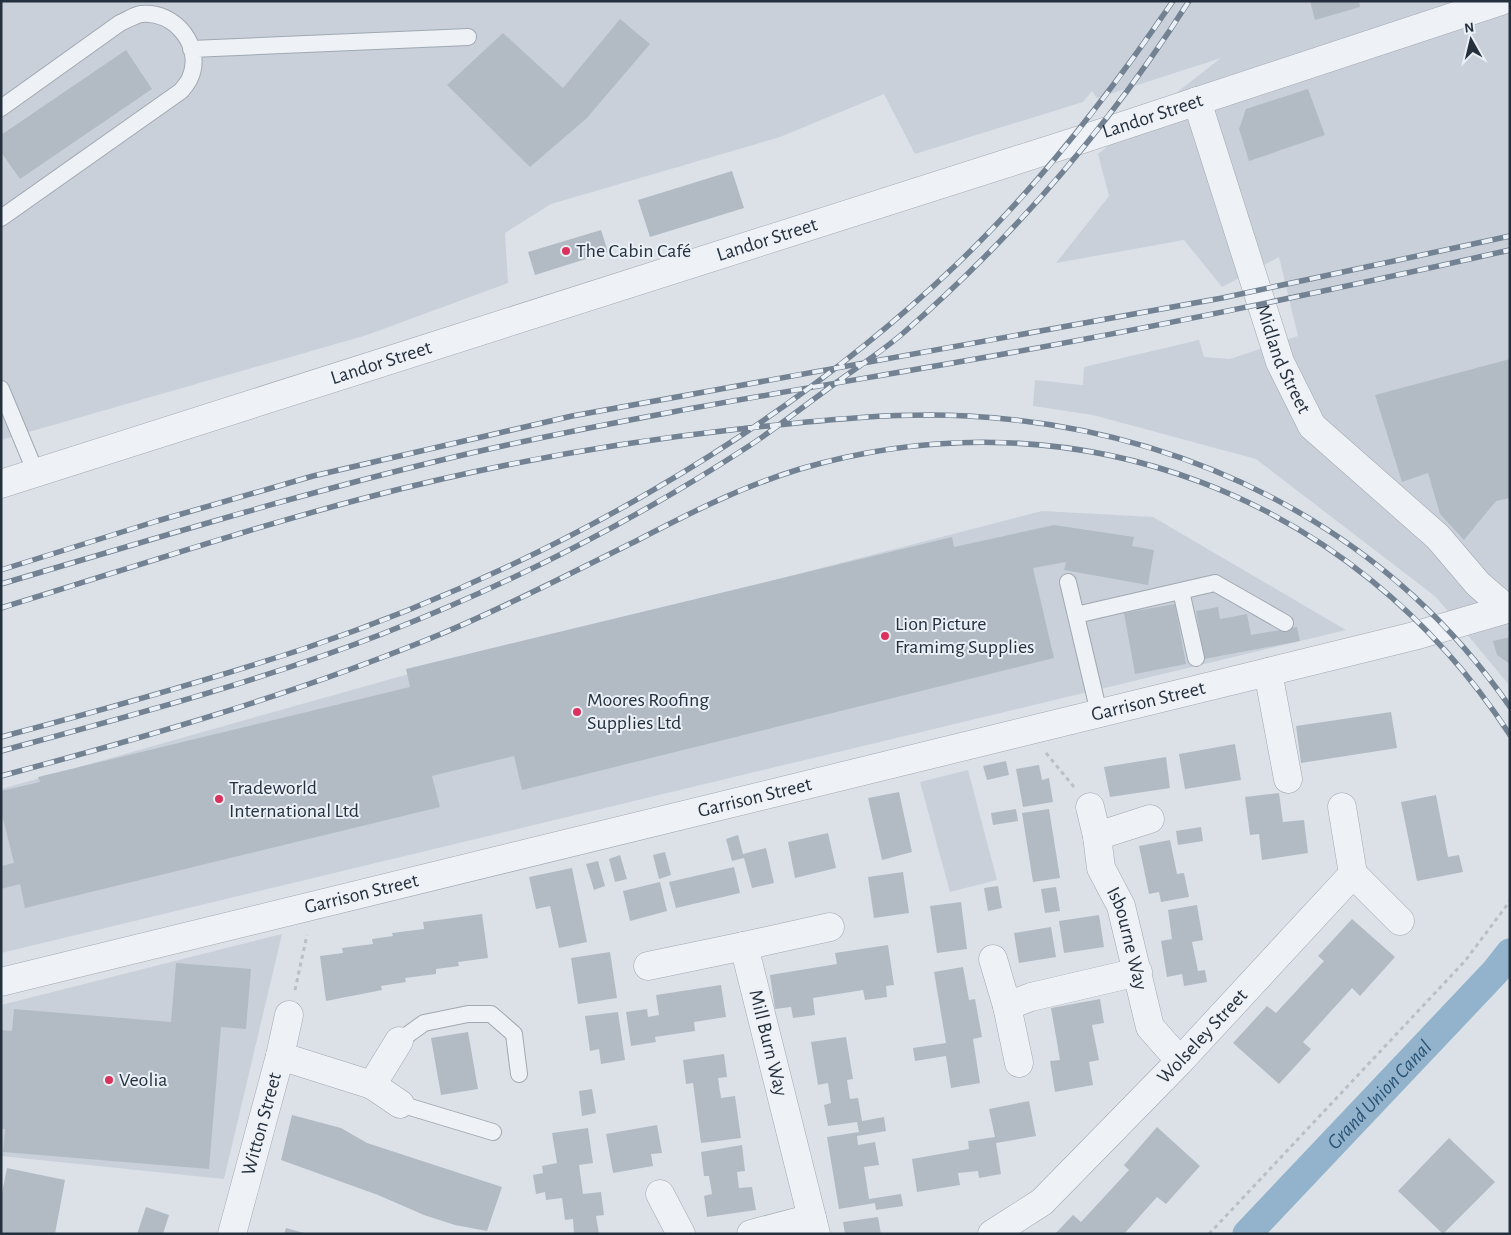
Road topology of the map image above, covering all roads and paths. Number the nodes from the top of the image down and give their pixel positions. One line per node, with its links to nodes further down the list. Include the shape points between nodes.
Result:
1 (1488, 3): 2 (street, Landor Street)
2 (1454, 8): 5 (street, Landor Street)
3 (468, 37): 4 (lane)
4 (191, 49): 6 (lane, via 190,42 178,26 160,15 141,14 120,23); 7 (lane, via 190,77 181,91)
5 (1197, 101): 9 (street, Landor Street); 12 (street, Midland Street, via 1280,362 1312,426 1438,537)
6 (1, 108)
7 (1, 218)
8 (1, 389): 9 (lane)
9 (36, 473): 10 (street, Landor Street)
10 (1, 484)
11 (1068, 582): 15 (lane)
12 (1478, 584): 14 (street, Garrison Street)
13 (1181, 591): 15 (lane); 16 (lane, via 1215,583); 17 (lane)
14 (1508, 608): 18 (street, Garrison Street, via 1414,636)
15 (1076, 615): 19 (lane)
16 (1285, 623)
17 (1196, 658)
18 (1268, 672): 19 (street, Garrison Street); 21 (street)
19 (1099, 714): 20 (street, Garrison Street)
20 (1037, 729): 22 (path, via 1052,763); 28 (street, Garrison Street)
21 (1288, 779)
22 (1090, 807): 25 (street, Isbourne Way)
23 (1342, 807): 26 (street)
24 (1150, 819): 25 (street)
25 (1097, 836): 34 (street, Isbourne Way, via 1101,868 1121,906)
26 (1353, 874): 29 (street); 40 (street, Wolseley Street)
27 (1510, 901): 52 (path, via 1465,961)
28 (314, 905): 35 (street, Garrison Street); 37 (path)
29 (1400, 921)
30 (830, 927): 31 (street)
31 (744, 946): 33 (street); 47 (street, Mill Burn Way)
32 (993, 959): 36 (street)
33 (648, 966)
34 (1138, 972): 36 (street, via 1031,997); 40 (street, Isbourne Way, via 1150,1027)
35 (1, 982)
36 (1007, 1006): 41 (street)
37 (289, 1015): 39 (street, Witton Street)
38 (399, 1041): 42 (lane, via 424,1023 468,1014 492,1014 514,1034); 43 (street)
39 (280, 1056): 43 (street); 48 (street, Witton Street)
40 (1180, 1061): 51 (street, Wolseley Street, via 1042,1202)
41 (1019, 1063)
42 (519, 1074)
43 (372, 1084): 44 (street)
44 (400, 1104): 45 (lane)
45 (493, 1132)
46 (660, 1194): 49 (street)
47 (814, 1226): 50 (street)
48 (232, 1234)
49 (681, 1234)
50 (751, 1234)
51 (992, 1234)
52 (1209, 1234)

